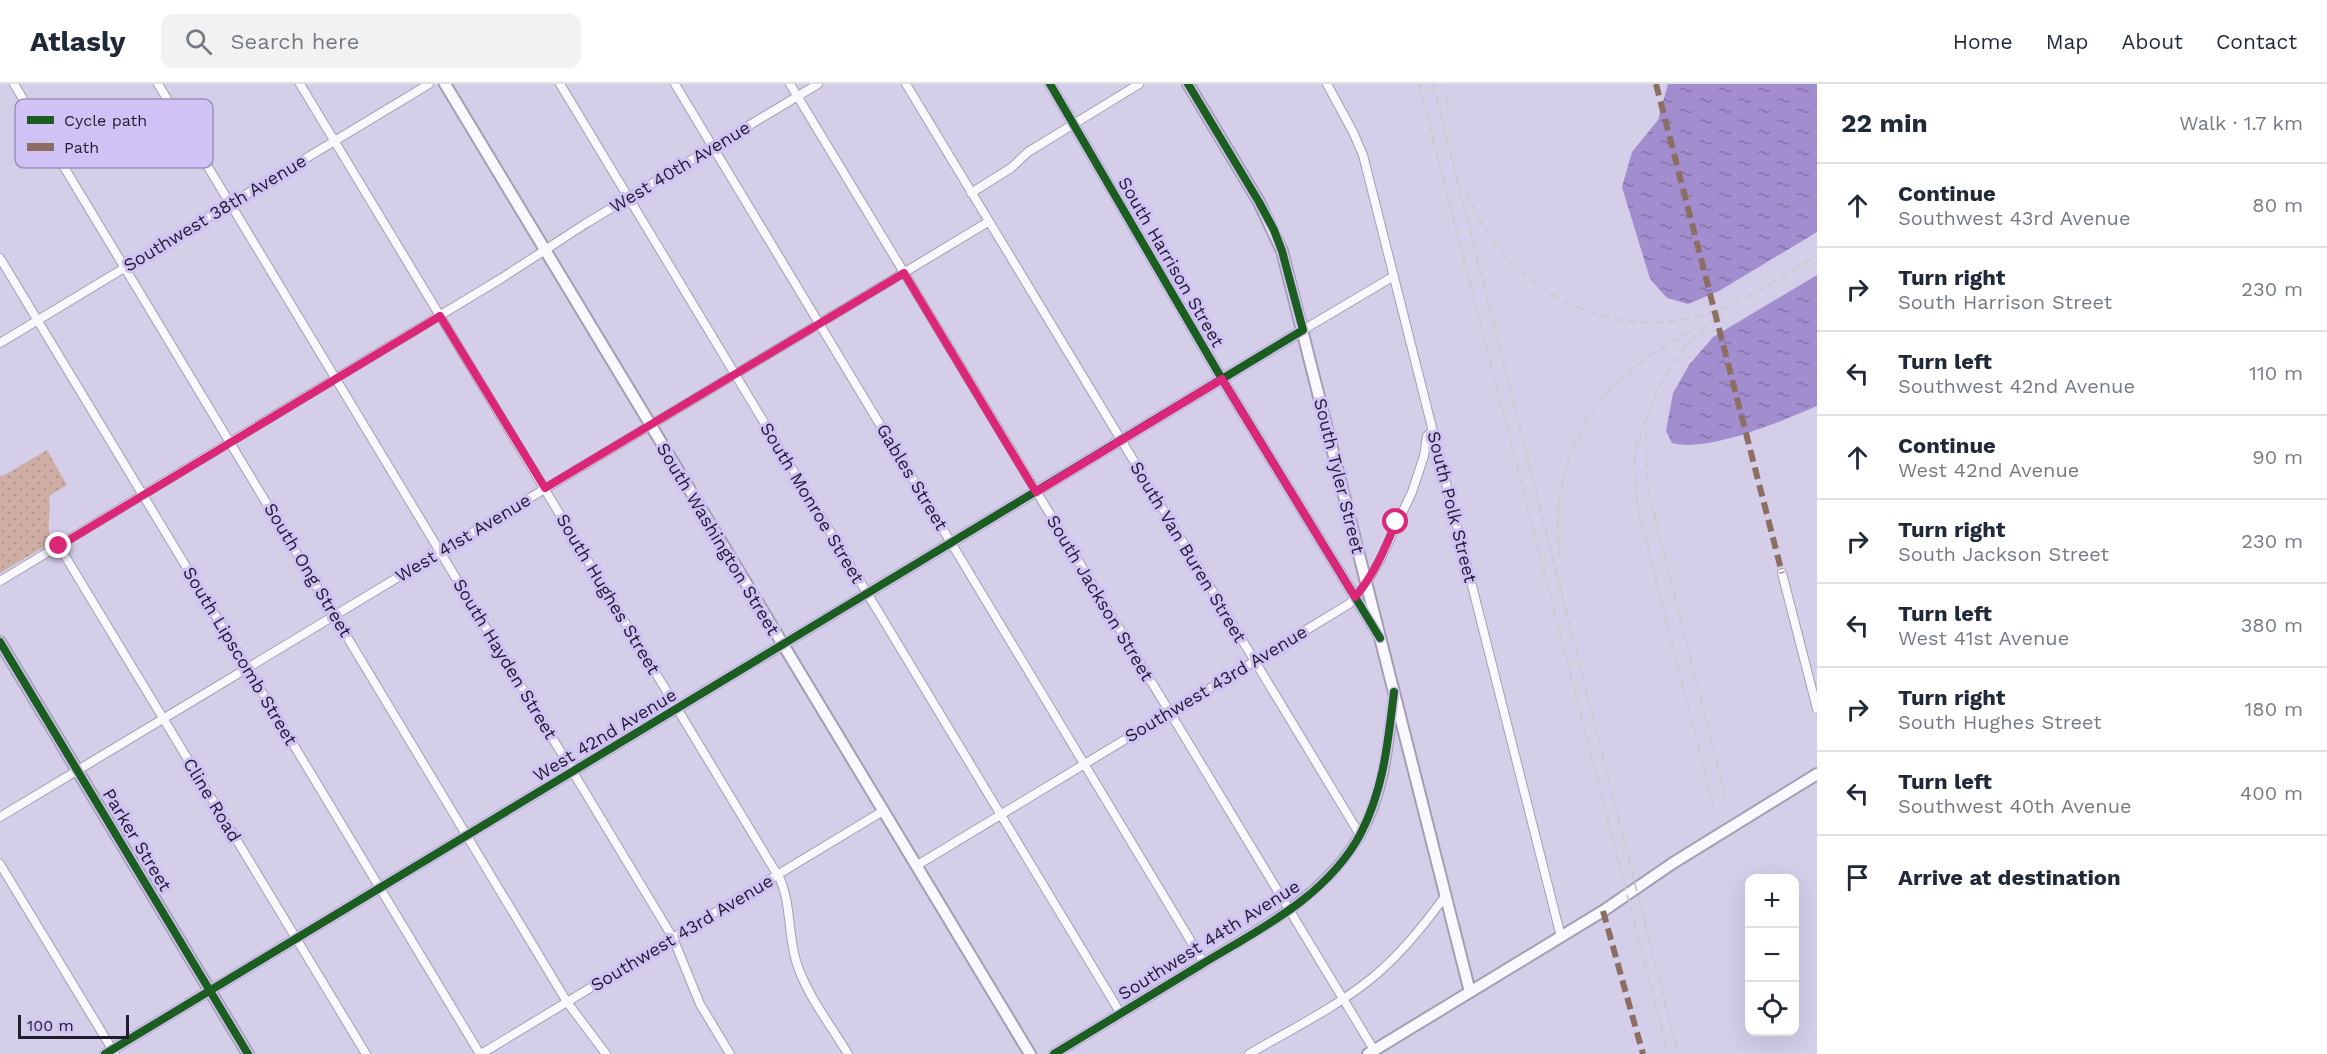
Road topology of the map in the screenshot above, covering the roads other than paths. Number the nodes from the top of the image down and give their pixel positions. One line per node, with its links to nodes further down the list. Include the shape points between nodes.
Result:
1 (14, 84): 16 (street, South Ong Street)
2 (158, 84): 17 (street, South Hayden Street)
3 (300, 84): 19 (street, South Hughes Street)
4 (429, 84): 19 (street, Southwest 38th Avenue)
5 (445, 84): 27 (main road, South Washington Street)
6 (560, 84): 24 (street, South Monroe Street)
7 (675, 84): 20 (street, Gables Street)
8 (790, 84): 15 (street, South Jackson Street)
9 (818, 84): 15 (street, West 40th Avenue)
10 (906, 84): 23 (street, South Van Buren Street)
11 (1050, 84): 18 (street, South Harrison Street)
12 (1139, 84): 18 (street)
13 (1188, 84): 35 (main road, South Tyler Street, via 1274,230)
14 (1327, 84): 31 (street, South Polk Street, via 1363,154)
15 (797, 96): 20 (street, West 40th Avenue); 30 (street, South Jackson Street)
16 (23, 99)
17 (167, 99)
18 (1074, 123): 23 (street); 39 (street, South Harrison Street)
19 (334, 141): 25 (street, Southwest 38th Avenue); 32 (street, South Hughes Street)
20 (712, 147): 24 (street, West 40th Avenue); 34 (street, Gables Street)
21 (65, 168): 29 (street, South Ong Street)
22 (208, 168): 25 (street, South Hayden Street)
23 (971, 193): 26 (street, South Van Buren Street)
24 (628, 198): 27 (street, West 40th Avenue); 37 (street, South Monroe Street)
25 (230, 204): 29 (street, Southwest 38th Avenue); 38 (street, South Hayden Street)
26 (988, 222): 30 (street, West 41st Avenue); 42 (street, South Van Buren Street)
27 (544, 251): 32 (street, West 40th Avenue); 40 (main road, South Washington Street)
28 (0, 258): 33 (street, South Lipscomb Street)
29 (125, 268): 33 (street, Southwest 38th Avenue); 43 (street, South Ong Street)
30 (904, 273): 34 (street, West 41st Avenue); 45 (street, South Jackson Street)
31 (1394, 276): 35 (street); 41 (street, South Polk Street)
32 (440, 316): 38 (street, West 40th Avenue); 44 (street, South Hughes Street)
33 (37, 320): 36 (street, Southwest 38th Avenue); 46 (street, South Lipscomb Street)
34 (819, 324): 37 (street, West 41st Avenue); 47 (street, Gables Street)
35 (1302, 330): 39 (street, West 42nd Avenue); 52 (main road, South Tyler Street)
36 (0, 343)
37 (735, 375): 40 (street, West 41st Avenue); 53 (street, South Monroe Street)
38 (335, 379): 43 (street, West 40th Avenue); 49 (street, South Hayden Street)
39 (1222, 379): 42 (street, West 42nd Avenue); 54 (street, South Harrison Street)
40 (650, 426): 44 (street, West 41st Avenue); 58 (main road, South Washington Street)
41 (1433, 430): 52 (street, Southwest 43rd Avenue, via 1427,436 1412,492); 81 (street, South Polk Street)
42 (1120, 441): 45 (street, West 42nd Avenue); 59 (street, South Van Buren Street)
43 (231, 442): 46 (street, West 40th Avenue); 55 (street, South Ong Street)
44 (545, 488): 49 (street, West 41st Avenue); 62 (street, South Hughes Street)
45 (1036, 492): 47 (street, West 42nd Avenue); 64 (street, South Jackson Street)
46 (143, 495): 48 (street, West 40th Avenue); 60 (street, South Lipscomb Street)
47 (952, 542): 53 (street, West 42nd Avenue); 66 (street, Gables Street)
48 (59, 546): 51 (street, West 40th Avenue); 65 (street, Cline Road)
49 (439, 552): 55 (street, West 41st Avenue); 68 (street, South Hayden Street)
50 (1782, 573): 63 (street)
51 (0, 581)
52 (1366, 584): 54 (street, Southwest 43rd Avenue); 56 (main road, South Tyler Street)
53 (867, 594): 58 (street, West 42nd Avenue); 71 (street, South Monroe Street)
54 (1355, 597): 56 (street, South Harrison Street); 59 (street, Southwest 43rd Avenue)
55 (335, 615): 60 (street, West 41st Avenue); 73 (street, South Ong Street)
56 (1380, 638): 61 (main road, South Tyler Street)
57 (0, 642): 67 (main road, Parker Street)
58 (783, 646): 62 (street, West 42nd Avenue); 70 (main road, South Washington Street)
59 (1255, 662): 64 (street, Southwest 43rd Avenue); 74 (street, South Van Buren Street)
60 (248, 668): 65 (street, West 41st Avenue); 78 (street, South Lipscomb Street)
61 (1394, 692): 74 (street, Southwest 44th Avenue, via 1380,787); 79 (main road, South Tyler Street)
62 (677, 709): 68 (street, West 42nd Avenue); 77 (street, South Hughes Street)
63 (1817, 710)
64 (1169, 712): 66 (street, Southwest 43rd Avenue); 80 (street, South Jackson Street)
65 (163, 719): 67 (street, West 41st Avenue); 83 (street, Cline Road)
66 (1085, 764): 71 (street, Southwest 43rd Avenue); 84 (street, Gables Street)
67 (78, 770): 72 (street, West 41st Avenue); 85 (main road, Parker Street)
68 (573, 771): 73 (street, West 42nd Avenue); 82 (street, South Hayden Street)
69 (1817, 774): 81 (main road)
70 (883, 811): 76 (main road, South Washington Street); 77 (street, Southwest 43rd Avenue)
71 (1000, 815): 76 (street, Southwest 43rd Avenue); 89 (street, South Monroe Street)
72 (0, 817)
73 (468, 835): 78 (street, West 42nd Avenue); 88 (street, South Ong Street)
74 (1360, 835): 80 (street, Southwest 44th Avenue, via 1330,876)
75 (0, 864): 91 (street)
76 (916, 866): 98 (main road, South Washington Street)
77 (778, 875): 82 (street, Southwest 43rd Avenue); 97 (street, South Hughes Street, via 801,973)
78 (380, 888): 83 (street, West 42nd Avenue); 94 (street, South Lipscomb Street)
79 (1446, 894): 86 (main road, South Tyler Street); 87 (street, via 1398,954)
80 (1289, 911): 84 (street, Southwest 44th Avenue); 87 (street, South Jackson Street)
81 (1561, 937): 86 (main road)
82 (673, 938): 88 (street, Southwest 43rd Avenue); 96 (street, South Hayden Street, via 700,1004)
83 (295, 939): 85 (street, West 42nd Avenue); 93 (street, Cline Road)
84 (1204, 963): 89 (street, Southwest 44th Avenue)
85 (210, 991): 91 (street, West 42nd Avenue); 92 (main road, Parker Street)
86 (1470, 992): 90 (main road)
87 (1342, 998): 90 (street, South Jackson Street); 100 (street)
88 (567, 1002): 94 (street, Southwest 43rd Avenue); 95 (street, South Ong Street)
89 (1121, 1014): 99 (street, Southwest 44th Avenue)
90 (1371, 1052)
91 (111, 1053)
92 (248, 1054)
93 (366, 1054)
94 (481, 1054)
95 (606, 1054)
96 (730, 1054)
97 (848, 1054)
98 (1030, 1054)
99 (1054, 1054)
100 (1249, 1054)

